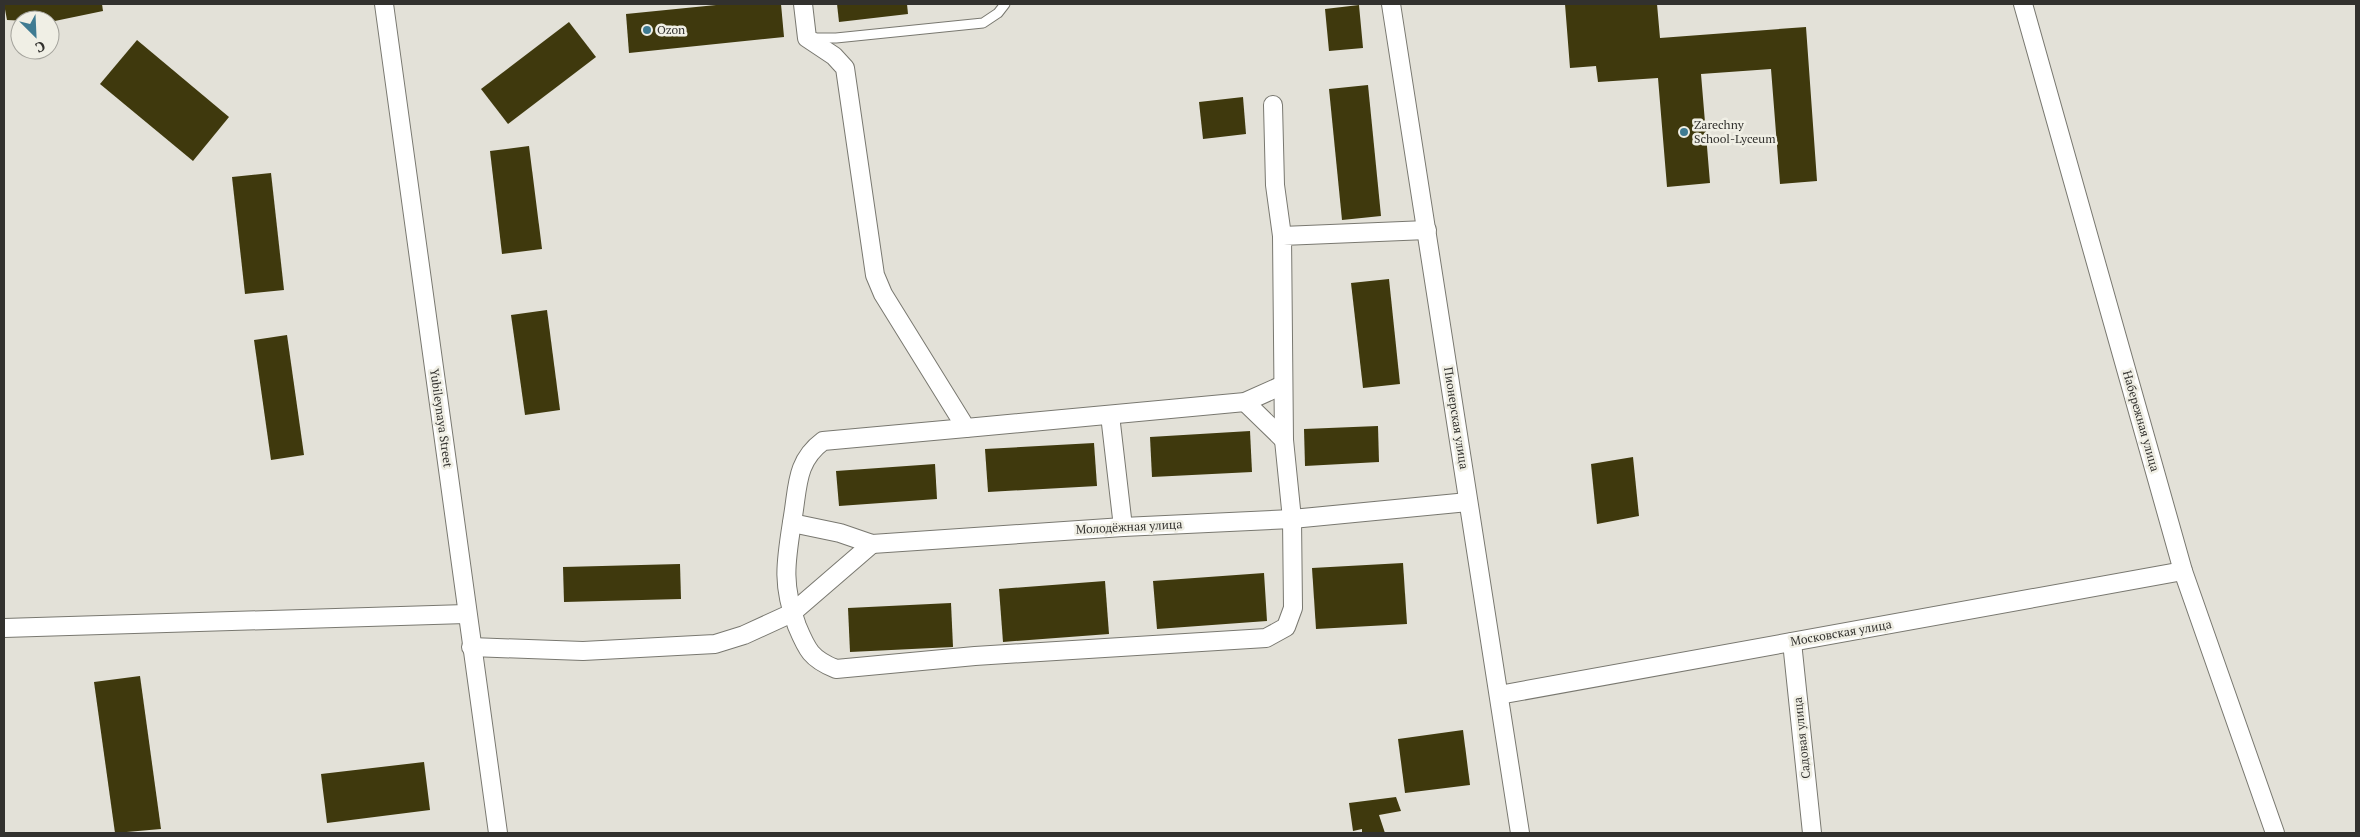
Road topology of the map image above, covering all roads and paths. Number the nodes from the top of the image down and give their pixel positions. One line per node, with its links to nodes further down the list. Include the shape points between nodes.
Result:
1 (384, 4): 22 (street, Yubileynaya Street)
2 (803, 4): 6 (street)
3 (1005, 4): 6 (lane, via 983,23)
4 (1391, 4): 8 (street, Пионерская улица)
5 (2023, 4): 20 (street, Набережная улица)
6 (807, 38): 13 (street, via 846,68 878,281 883,294)
7 (1273, 105): 9 (street, via 1275,185)
8 (1427, 230): 9 (street); 15 (street, Пионерская улица)
9 (1282, 236): 10 (street)
10 (1283, 385): 11 (street); 14 (street)
11 (1245, 402): 12 (street); 14 (street)
12 (1110, 416): 13 (street); 18 (street)
13 (966, 428): 17 (street, via 823,441 810,450 801,468)
14 (1284, 440): 16 (street)
15 (1468, 502): 16 (street, Молодёжная улица); 26 (street, Пионерская улица)
16 (1292, 519): 18 (street, Молодёжная улица); 21 (street, via 1293,608 1286,627 1266,638 974,656 836,669 819,662 806,648)
17 (792, 523): 19 (street, Молодёжная улица, via 840,533); 21 (street, via 786,562 786,590)
18 (1123, 527): 19 (street, Молодёжная улица)
19 (872, 544): 21 (street)
20 (2183, 571): 24 (street, Московская улица); 30 (street, Набережная улица)
21 (792, 613): 25 (street, via 715,644 583,651)
22 (466, 614): 23 (street); 25 (street, Yubileynaya Street)
23 (4, 628)
24 (1792, 642): 26 (street, Московская улица); 29 (street, Садовая улица)
25 (471, 647): 27 (street, Yubileynaya Street)
26 (1499, 695): 28 (street, Пионерская улица)
27 (498, 833)
28 (1520, 833)
29 (1812, 833)
30 (2275, 833)

